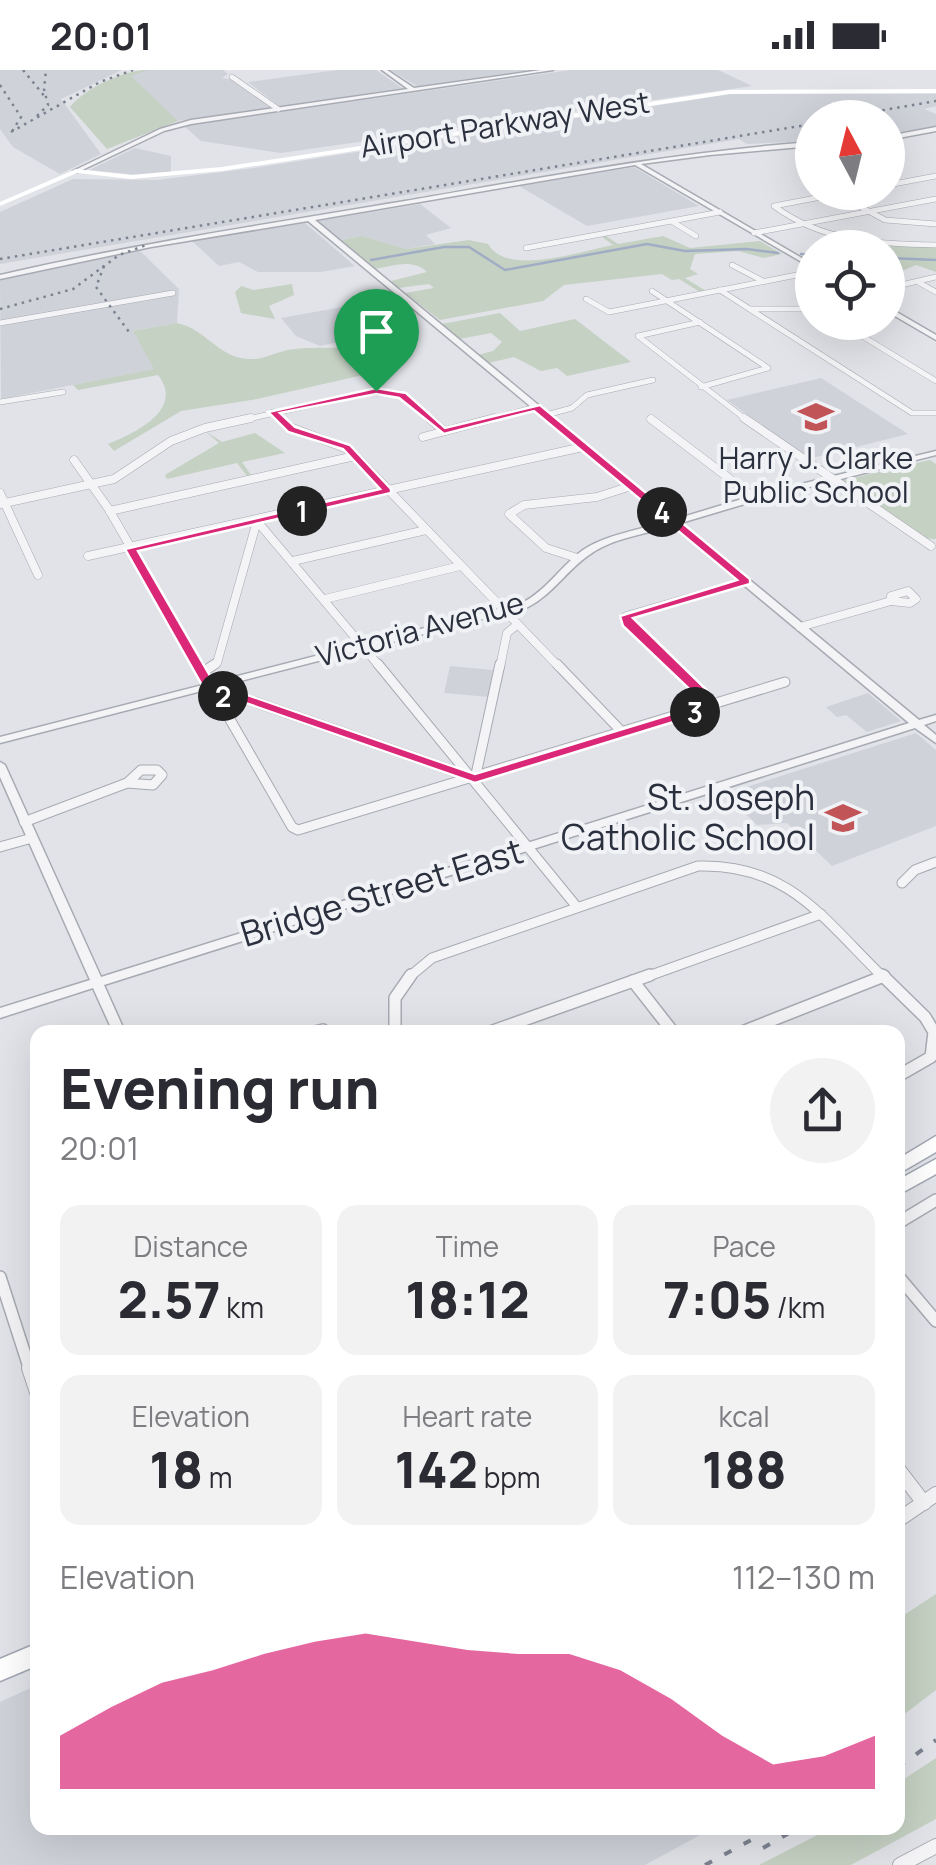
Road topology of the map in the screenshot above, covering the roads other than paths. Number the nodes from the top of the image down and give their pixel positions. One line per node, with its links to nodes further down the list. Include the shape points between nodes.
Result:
1 (384, 70): 4 (street)
2 (552, 70): 4 (street)
3 (232, 77): 6 (street)
4 (413, 90): 6 (street)
5 (936, 91): 11 (main road, Airport Parkway West, via 729,92 222,169 130,176)
6 (278, 109): 11 (street, via 176,125)
7 (936, 129): 8 (street)
8 (905, 135)
9 (795, 145): 10 (street)
10 (636, 164): 18 (street); 19 (street)
11 (76, 170): 16 (main road)
12 (936, 176): 13 (street)
13 (905, 182)
14 (936, 199): 17 (street)
15 (795, 202): 21 (street, via 774,206)
16 (0, 204)
17 (870, 211): 21 (street); 22 (street, via 900,224)
18 (720, 212): 20 (street); 23 (street)
19 (310, 218): 30 (street); 53 (street)
20 (672, 221): 24 (street); 26 (street)
21 (803, 224): 23 (street); 25 (street, via 841,240)
22 (936, 224)
23 (754, 233): 27 (street)
24 (696, 236)
25 (936, 244)
26 (526, 248)
27 (795, 258)
28 (732, 265): 32 (street)
29 (795, 274): 32 (street)
30 (0, 277)
31 (936, 278): 33 (street)
32 (764, 282): 35 (street)
33 (917, 282): 34 (street); 37 (street)
34 (905, 284)
35 (720, 290): 40 (street); 41 (street)
36 (652, 291): 40 (street)
37 (936, 292)
38 (173, 293): 44 (street)
39 (586, 299): 40 (street, via 605,312)
40 (665, 301): 45 (street)
41 (749, 309): 42 (street); 55 (street, via 912,413)
42 (795, 309)
43 (905, 319): 46 (street)
44 (0, 322)
45 (700, 322): 50 (street, via 638,336); 50 (street, via 768,368)
46 (936, 338)
47 (869, 340): 49 (street)
48 (653, 380): 56 (street, via 588,395)
49 (936, 380)
50 (700, 387): 64 (street)
51 (64, 392): 52 (street)
52 (0, 402)
53 (536, 407): 56 (street); 58 (street)
54 (273, 412): 58 (street, via 388,391); 62 (street, via 291,430 336,442); 65 (street, via 192,432 122,475)
55 (936, 413)
56 (546, 415): 60 (street)
57 (651, 419): 69 (street)
58 (444, 431): 59 (street)
59 (423, 437)
60 (582, 446): 66 (street); 67 (street)
61 (936, 452): 64 (street, Victoria Avenue)
62 (356, 456): 67 (street); 71 (street)
63 (74, 460): 65 (street)
64 (828, 478): 69 (street, Victoria Avenue); 75 (street)
65 (94, 484): 70 (street); 71 (street)
66 (631, 486): 73 (street); 78 (street, via 597,498 524,505 509,514 546,548)
67 (388, 491): 72 (street); 74 (street)
68 (0, 493): 70 (street)
69 (755, 498): 73 (street, Victoria Avenue)
70 (2, 503): 81 (street)
71 (110, 511): 76 (street)
72 (257, 521): 76 (street); 79 (street); 89 (street, via 217,663)
73 (674, 522): 78 (street, Victoria Avenue); 82 (street)
74 (426, 530): 79 (street); 80 (street)
75 (931, 546)
76 (131, 549): 77 (street); 89 (street)
77 (88, 556)
78 (577, 558): 85 (street, Victoria Avenue, via 549,592)
79 (294, 561): 83 (street)
80 (460, 566): 83 (street); 85 (street)
81 (38, 575)
82 (746, 582): 87 (street); 93 (street, via 626,616)
83 (325, 600): 88 (street)
84 (891, 601): 87 (street)
85 (504, 610): 86 (street); 88 (street, Victoria Avenue)
86 (518, 625): 96 (street); 100 (street, via 507,632)
87 (800, 627): 95 (street)
88 (363, 646): 91 (street, Victoria Avenue); 100 (street)
89 (203, 672): 91 (street)
90 (785, 682): 93 (street)
91 (209, 686): 92 (street); 97 (street, Victoria Avenue)
92 (216, 698): 100 (street, via 235,695); 100 (street, via 292,827)
93 (715, 705): 96 (street)
94 (936, 718): 95 (street, Bridge Street East)
95 (916, 724): 98 (street); 105 (street, Bridge Street East)
96 (623, 734): 100 (street)
97 (0, 740)
98 (936, 740)
99 (0, 765): 102 (street)
100 (475, 779): 105 (street)
101 (127, 783): 102 (street)
102 (24, 822): 103 (street)
103 (32, 838): 104 (street); 112 (street)
104 (0, 847)
105 (532, 847): 108 (street); 112 (street, Bridge Street East)
106 (936, 862): 107 (street)
107 (902, 883)
108 (577, 907): 109 (street, via 698,866 725,864 775,877); 115 (street, via 457,947 413,971 397,990)
109 (821, 914): 110 (street); 111 (street)
110 (884, 976): 118 (street); 119 (street, via 934,1032 931,1057)
111 (633, 980): 116 (street); 117 (street)
112 (96, 983): 113 (street, Bridge Street East); 114 (street)
113 (0, 1013)
114 (116, 1025)
115 (395, 1025)
116 (509, 1025)
117 (668, 1025)
118 (760, 1025)
119 (905, 1072)
120 (936, 1143): 121 (main road)
121 (905, 1163)
122 (936, 1166): 123 (main road)
123 (905, 1184)
124 (936, 1200): 125 (street)
125 (905, 1219)
126 (0, 1277): 129 (street)
127 (905, 1284): 128 (street)
128 (936, 1322)
129 (30, 1370)
130 (905, 1476): 131 (street)
131 (930, 1499): 132 (street)
132 (905, 1515)
133 (30, 1657): 134 (main road)
134 (0, 1670)
135 (936, 1846): 136 (street)
136 (900, 1865)

